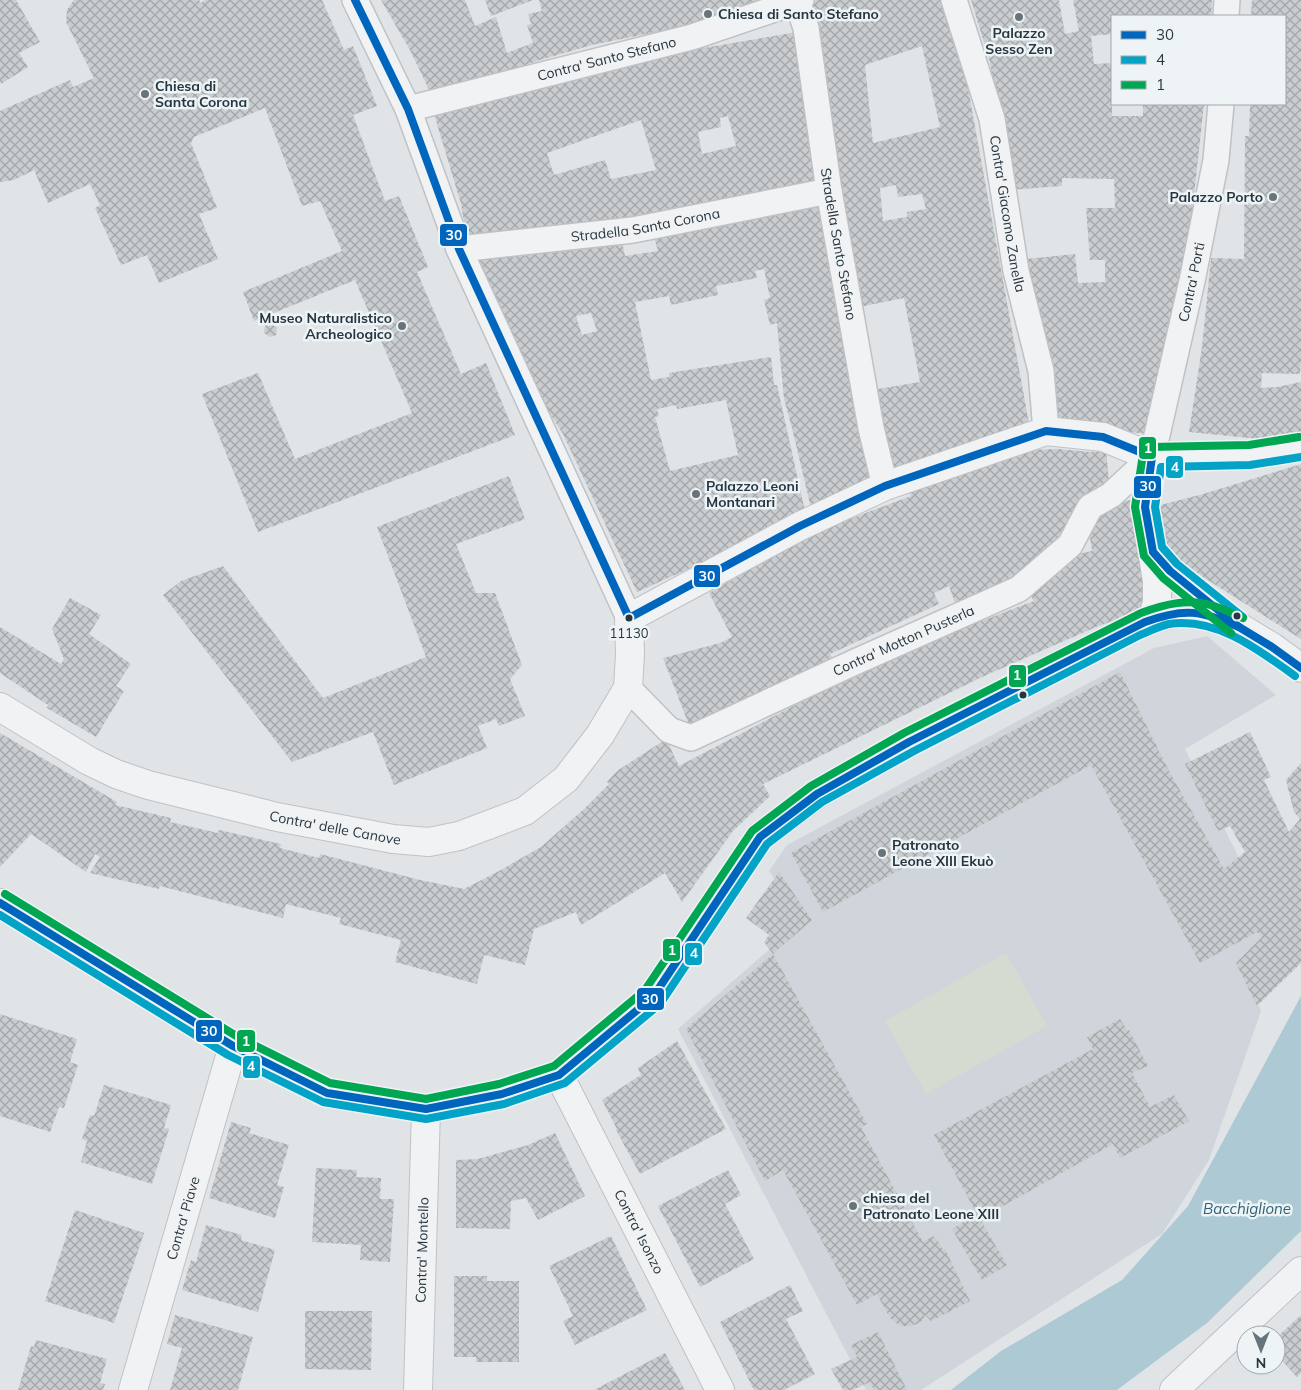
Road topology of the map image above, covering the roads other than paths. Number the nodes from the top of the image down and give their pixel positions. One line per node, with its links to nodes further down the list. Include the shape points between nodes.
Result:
1 (355, 0): 7 (street)
2 (954, 0): 10 (street, Contra' Giacomo Zanella, via 992,119 1016,271 1041,370)
3 (1227, 0): 5 (street)
4 (799, 1): 7 (street, Contra' Santo Stefano, via 692,37); 8 (street, Stradella Santo Stefano, via 806,28)
5 (1226, 15)
6 (1221, 105): 12 (street, Contra' Porti, via 1214,170)
7 (408, 109): 9 (street)
8 (829, 192): 9 (street, Stradella Santa Corona, via 634,230); 13 (street, Stradella Santo Stefano, via 871,428)
9 (459, 249): 15 (street)
10 (1046, 431): 12 (street, via 1103,437); 13 (street)
11 (1301, 447): 12 (street, via 1250,455)
12 (1152, 457): 14 (street, via 1144,507); 19 (street, Contra' Motton Pusterla, via 1111,495 1090,507 1070,545 1019,589 691,738 669,730)
13 (885, 486): 15 (street, via 800,526)
14 (1153, 552): 16 (street, via 1157,581); 17 (street, via 1170,571)
15 (629, 618): 19 (street)
16 (1154, 618): 17 (street, via 1190,613 1208,615); 23 (street, via 900,747 817,794 760,837 653,998)
17 (1239, 627): 18 (street)
18 (1301, 668)
19 (628, 688): 20 (street, Contra' delle Canove, via 600,735 566,779 525,811 459,836 429,842 393,839 277,817 148,785 89,761)
20 (0, 707)
21 (2, 911): 22 (street)
22 (233, 1046): 24 (street, via 327,1093); 26 (street, Contra' Piave)
23 (560, 1074): 24 (street, via 502,1094); 28 (street, Contra' Isonzo)
24 (426, 1110): 27 (street, Contra' Montello)
25 (1301, 1271): 29 (street)
26 (133, 1390)
27 (418, 1390)
28 (720, 1390)
29 (1174, 1390)

